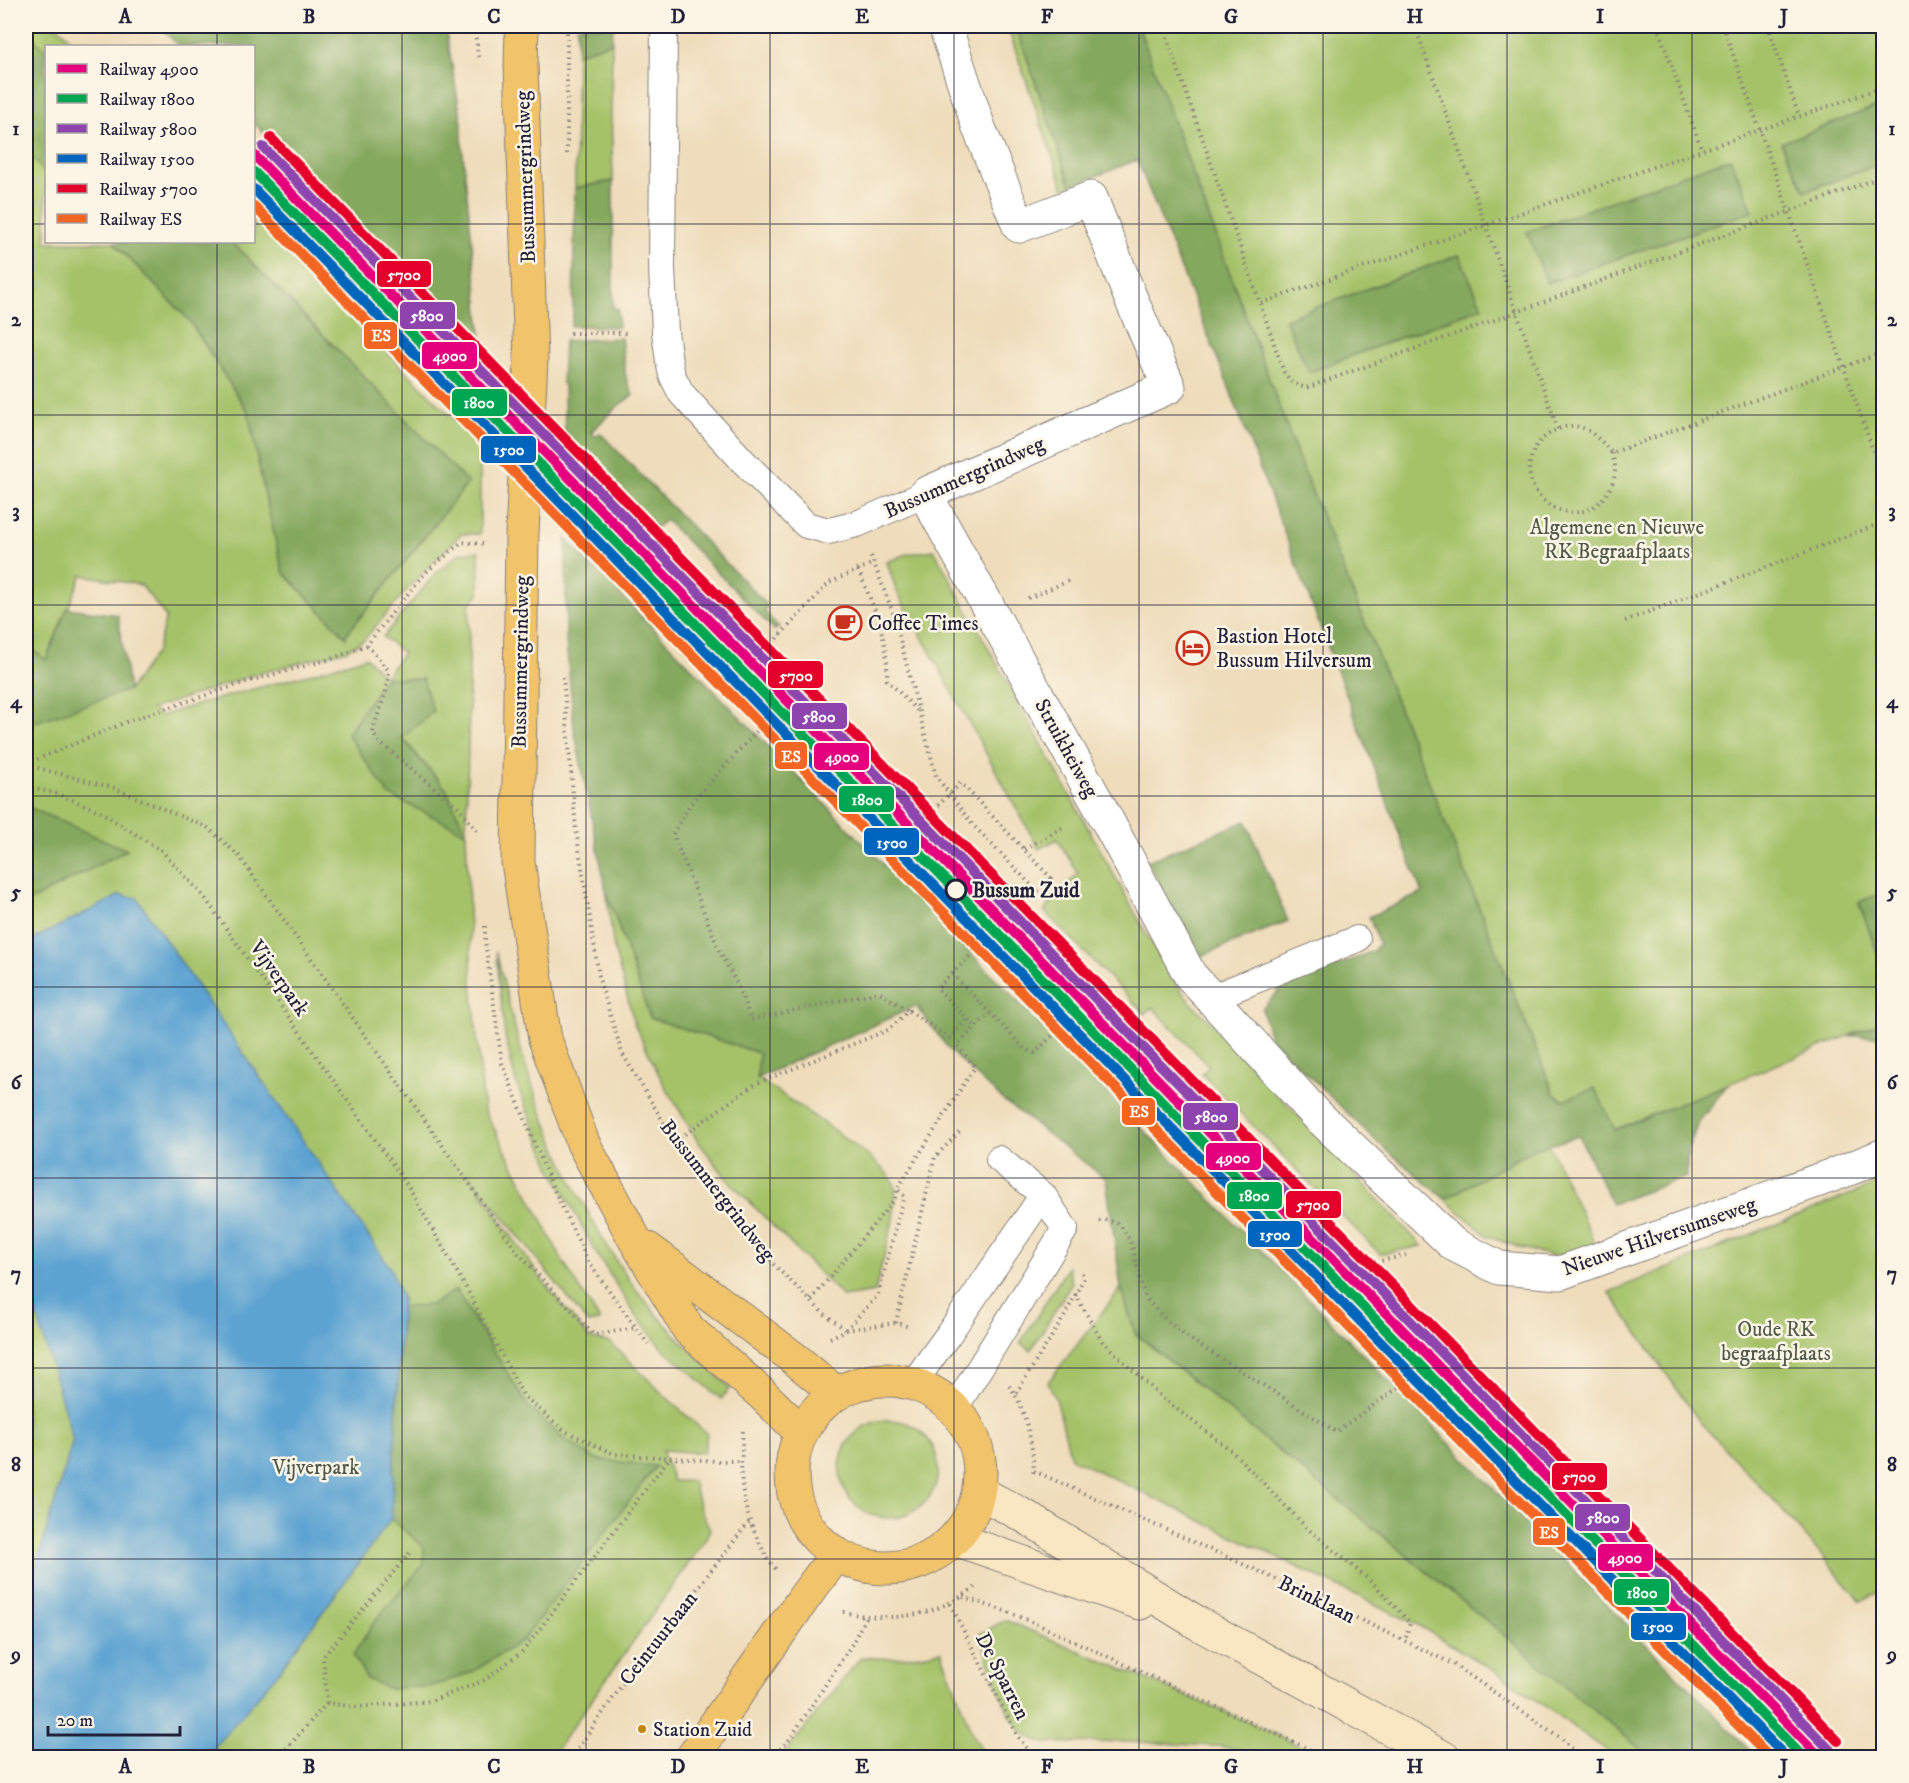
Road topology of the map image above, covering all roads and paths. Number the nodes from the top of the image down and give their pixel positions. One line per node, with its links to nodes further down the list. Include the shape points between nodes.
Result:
1 (513, 26): 10 (main road, Bussummergrindweg)
2 (522, 26): 10 (main road, Bussummergrindweg)
3 (664, 26): 29 (lane, Bussummergrindweg, via 662,267 665,332 672,375 681,393 806,525 829,531)
4 (945, 26): 27 (street, Bussummergrindweg, via 1019,226 1091,198 1169,387)
5 (1163, 26): 18 (path)
6 (1415, 26): 17 (path)
7 (1657, 26): 14 (path)
8 (1723, 26): 13 (path)
9 (1768, 26): 12 (path)
10 (521, 65): 64 (main road, Bussummergrindweg, via 531,360 522,534 518,862 545,1039 583,1143)
11 (1884, 87): 12 (path)
12 (1799, 116): 13 (path)
13 (1759, 130): 14 (path); 16 (path)
14 (1702, 150): 17 (path)
15 (1884, 176): 16 (path)
16 (1788, 212): 19 (path); 23 (path)
17 (1485, 225): 18 (path); 19 (path)
18 (1260, 303): 19 (path, via 1284,372 1292,383 1306,388)
19 (1517, 312): 24 (path)
20 (565, 333): 21 (path)
21 (620, 333)
22 (1884, 352): 23 (path)
23 (1843, 367): 25 (path); 26 (path)
24 (1558, 429): 25 (path, via 1578,426); 25 (path, via 1536,445 1529,470 1538,495 1559,510 1585,510 1601,502 1616,471)
25 (1612, 453)
26 (1884, 481)
27 (925, 494): 29 (lane, Bussummergrindweg); 44 (street, Struikheiweg)
28 (1884, 522): 35 (path)
29 (857, 524): 31 (path)
30 (484, 544): 36 (path, via 462,542 425,573)
31 (873, 563): 32 (path); 39 (path, via 893,613)
32 (858, 570): 37 (path, via 829,583); 39 (path, via 877,614 888,661 887,680)
33 (1071, 580): 34 (path)
34 (1039, 594)
35 (1625, 621)
36 (367, 645): 41 (path, via 131,720); 46 (path, via 389,671 388,688 373,733 458,807)
37 (764, 652)
38 (562, 675): 58 (path, Bussummergrindweg, via 576,830 600,982 622,1053)
39 (918, 710): 43 (path, via 936,776)
40 (757, 731): 52 (path, via 690,804 673,834 751,1020 879,992)
41 (26, 765): 68 (path, via 114,788 208,828 239,856 518,1253 594,1335)
42 (26, 787): 75 (path, Vijverpark, via 58,794 99,811 162,851 206,898 407,1185 523,1395 563,1430 614,1454)
43 (950, 795): 45 (path); 47 (path, via 961,783); 48 (path, via 972,824)
44 (1100, 807): 47 (path); 51 (street, Struikheiweg, via 1190,975)
45 (924, 818)
46 (478, 833)
47 (1024, 849): 48 (path, via 1051,878)
48 (1037, 891): 50 (path)
49 (1357, 939): 51 (lane)
50 (952, 974): 53 (path); 54 (path, via 938,988)
51 (1211, 998): 59 (street, Nieuwe Hilversumseweg, via 1316,1114 1453,1244 1499,1268 1560,1274)
52 (909, 1011): 54 (path, via 950,1038); 58 (path, via 888,1030 755,1084)
53 (990, 1013): 55 (path); 56 (path, via 1025,1049 1035,1053)
54 (967, 1019): 55 (path)
55 (975, 1027): 61 (path, via 957,1045 975,1067)
56 (1053, 1035)
57 (961, 1130): 67 (path, via 935,1156)
58 (675, 1141): 66 (path, Bussummergrindweg, via 761,1252)
59 (1884, 1155)
60 (999, 1159): 62 (lane)
61 (897, 1189): 66 (path, via 895,1199); 66 (path, Bussummergrindweg, via 904,1196 878,1295 846,1330)
62 (1043, 1195): 63 (lane); 69 (lane)
63 (1065, 1229): 70 (path, via 1107,1220 1121,1226 1132,1246 1147,1300 1175,1330 1336,1432); 72 (lane)
64 (634, 1238): 71 (main road, Bussummergrindweg); 74 (main road, Bussummergrindweg, via 689,1330)
65 (1075, 1294): 86 (path, via 1102,1341 1160,1396 1233,1452 1307,1528 1381,1592 1410,1623)
66 (811, 1300)
67 (896, 1323)
68 (635, 1328)
69 (914, 1382): 71 (main road, via 874,1379); 72 (main road, via 936,1392)
70 (1399, 1387)
71 (836, 1393): 74 (main road, via 815,1409)
72 (955, 1408): 77 (main road, via 972,1433 981,1462)
73 (743, 1428): 75 (path, Vijverpark, via 741,1461)
74 (800, 1431): 81 (main road, via 791,1466 795,1500 810,1532)
75 (671, 1457): 87 (path, via 523,1651 486,1680 431,1701 357,1707)
76 (1034, 1471): 86 (path, Brinklaan)
77 (980, 1492): 79 (main road, via 971,1517); 85 (main road)
78 (749, 1522): 89 (path, Ceintuurbaan, via 625,1681)
79 (955, 1539): 81 (main road, via 930,1558 899,1568 867,1567); 85 (main road)
80 (412, 1550): 87 (path, via 323,1657)
81 (836, 1555): 90 (main road)
82 (962, 1597): 95 (path, via 1050,1630)
83 (950, 1604): 92 (path, De Sparren, via 1018,1737)
84 (866, 1617): 91 (path, via 790,1738)
85 (1198, 1624): 96 (main road)
86 (1405, 1641): 97 (path, Brinklaan, via 1453,1664 1561,1738)
87 (327, 1703): 88 (path)
88 (278, 1758)
89 (571, 1758)
90 (692, 1758)
91 (772, 1758)
92 (1035, 1758)
93 (1078, 1758): 94 (path)
94 (1226, 1758)
95 (1328, 1758)
96 (1444, 1758)
97 (1582, 1758)

